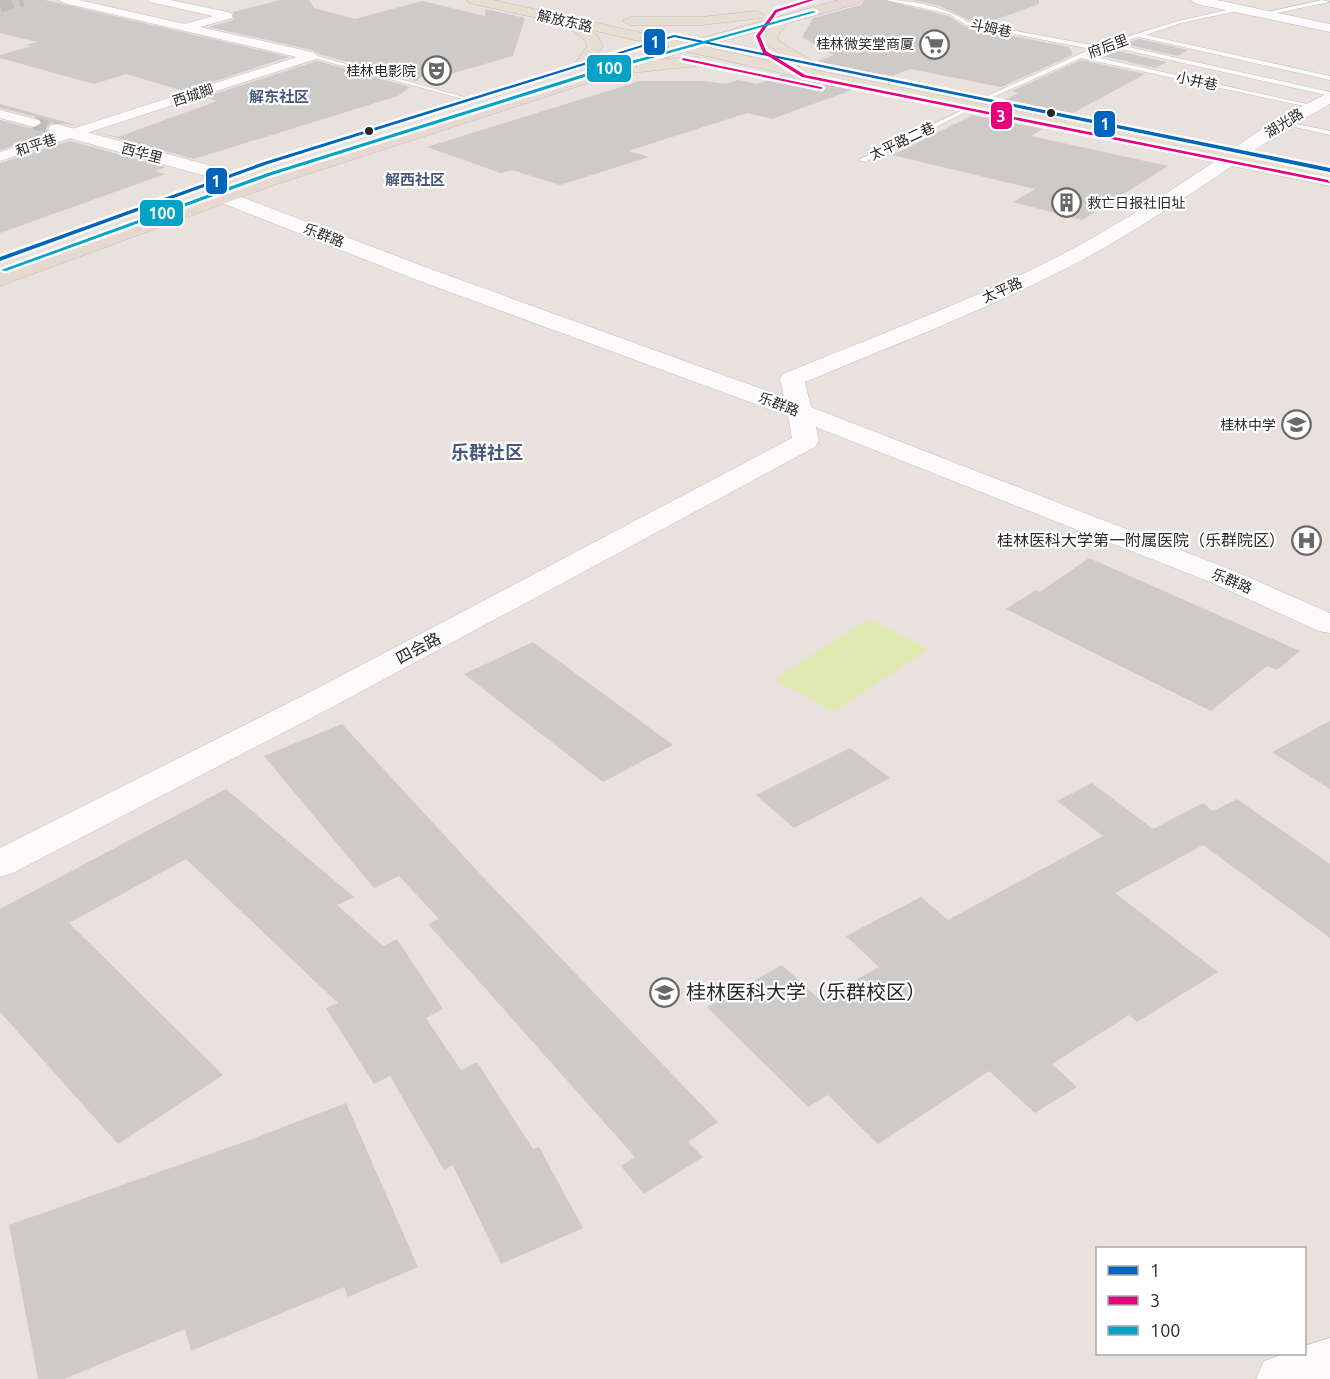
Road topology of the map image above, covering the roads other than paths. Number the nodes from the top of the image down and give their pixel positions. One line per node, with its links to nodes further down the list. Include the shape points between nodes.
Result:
1 (64, 0): 16 (street)
2 (154, 0): 16 (street, via 228,16)
3 (474, 0): 15 (main road, 解放东路)
4 (509, 0): 13 (main road, 解放东路)
5 (811, 0): 12 (highway)
6 (855, 0): 14 (highway)
7 (888, 0): 23 (lane, 斗姆巷, via 951,13 966,24)
8 (1197, 0): 10 (street)
9 (1330, 0): 11 (lane)
10 (1240, 9): 11 (street); 18 (lane, 府后里)
11 (1261, 14): 17 (street)
12 (757, 15): 13 (main road, via 691,21); 20 (highway)
13 (600, 20): 20 (main road)
14 (782, 21): 21 (highway); 27 (main road, via 770,37 772,43)
15 (570, 22): 19 (main road, 解放东路); 26 (main road, via 592,38 595,46)
16 (186, 28): 24 (street)
17 (1330, 28)
18 (1138, 35): 22 (lane, 府后里); 30 (lane)
19 (657, 41): 20 (highway); 26 (highway)
20 (680, 42): 21 (main road); 28 (highway); 29 (main road)
21 (703, 42): 27 (main road)
22 (1108, 45): 23 (lane, 府后里); 31 (lane)
23 (1097, 48): 25 (lane, 府后里)
24 (312, 56): 32 (lane); 38 (street, 西城脚)
25 (1081, 56): 33 (lane, 府后里); 34 (lane, 小井巷)
26 (583, 63): 32 (highway)
27 (808, 65): 33 (main road)
28 (612, 70): 29 (main road, via 692,62); 45 (highway)
29 (790, 70): 33 (main road)
30 (1330, 78)
31 (1330, 96): 34 (street, 湖光路)
32 (468, 99): 45 (highway)
33 (978, 104): 40 (main road); 42 (lane, 太平路二巷)
34 (1313, 106): 37 (street, 湖光路)
35 (0, 114): 36 (street)
36 (34, 123)
37 (1283, 123): 39 (lane); 40 (street, 湖光路)
38 (65, 132): 41 (street, 和平巷); 45 (street, 西华里)
39 (1330, 133)
40 (1234, 156): 43 (main road); 44 (main road); 48 (street, 太平路, via 1058,265 792,379)
41 (0, 157)
42 (862, 160)
43 (1330, 170)
44 (1330, 180)
45 (226, 187): 46 (highway); 47 (highway); 48 (street, 乐群路, via 425,274)
46 (0, 259)
47 (0, 280)
48 (798, 411): 49 (street, 乐群路, via 1221,576); 50 (street, 四会路, via 806,441 326,697)
49 (1330, 624)
50 (0, 864)
51 (1330, 1362): 52 (street)
52 (1282, 1379)

